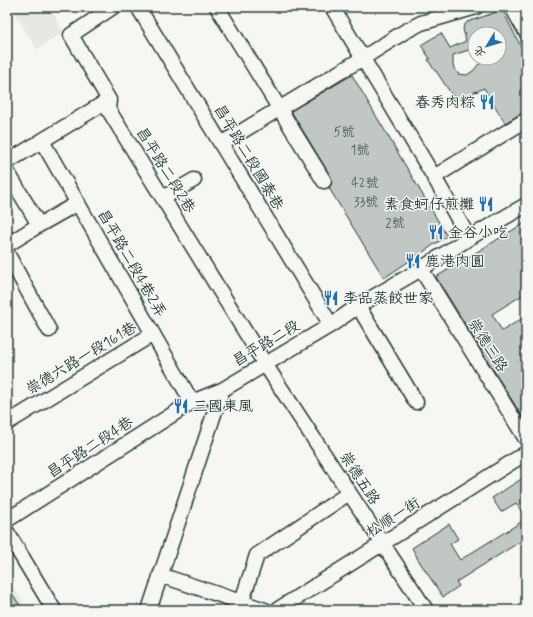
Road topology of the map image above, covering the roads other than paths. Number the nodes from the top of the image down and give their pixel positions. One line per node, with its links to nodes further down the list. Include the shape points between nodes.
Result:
1 (113, 7): 9 (street, 昌平路二段2巷, via 71,35)
2 (138, 7): 13 (street, 昌平路二段國泰巷)
3 (217, 7): 10 (street)
4 (332, 7): 8 (street)
5 (476, 7): 8 (street, via 422,23)
6 (512, 7): 7 (street)
7 (526, 32)
8 (363, 58): 10 (street); 16 (street)
9 (109, 100): 12 (street); 19 (street, 昌平路二段2巷, via 108,109)
10 (279, 109): 13 (street); 18 (street)
11 (526, 120): 16 (street)
12 (42, 141): 14 (street); 20 (street, 昌平路二段4巷2弄)
13 (221, 144): 28 (street, 昌平路二段國泰巷)
14 (7, 162)
15 (7, 171): 22 (street)
16 (434, 177): 23 (street)
17 (194, 180): 19 (street)
18 (324, 181)
19 (163, 198): 31 (street, 昌平路二段2巷)
20 (78, 202): 22 (street); 30 (street, 昌平路二段4巷2弄)
21 (526, 205): 23 (street, 昌平路二段)
22 (39, 225): 24 (street)
23 (469, 238): 26 (street, 昌平路二段)
24 (7, 245)
25 (7, 253): 29 (street)
26 (421, 269): 27 (street, 昌平路二段); 36 (street, 崇德三路)
27 (358, 306): 28 (street, 昌平路二段); 34 (street)
28 (331, 324): 31 (street, 昌平路二段)
29 (49, 330)
30 (153, 334): 33 (street, 昌平路二段4巷2弄); 35 (street, 崇德六路一段161巷)
31 (265, 364): 32 (street, 昌平路二段); 38 (street, 崇德五路)
32 (222, 390): 33 (street, 昌平路二段); 42 (street)
33 (192, 402): 39 (street, 昌平路二段4巷)
34 (416, 402)
35 (7, 423)
36 (526, 439)
37 (526, 453): 41 (street, 松順一街)
38 (349, 493): 41 (street, 崇德五路); 43 (street, via 257,554)
39 (7, 520)
40 (7, 532): 44 (street)
41 (382, 544): 47 (street, 松順一街); 48 (street, 崇德五路)
42 (160, 575): 43 (street); 45 (street)
43 (240, 606): 46 (street)
44 (54, 610)
45 (149, 610)
46 (265, 610)
47 (277, 610)
48 (426, 610)

